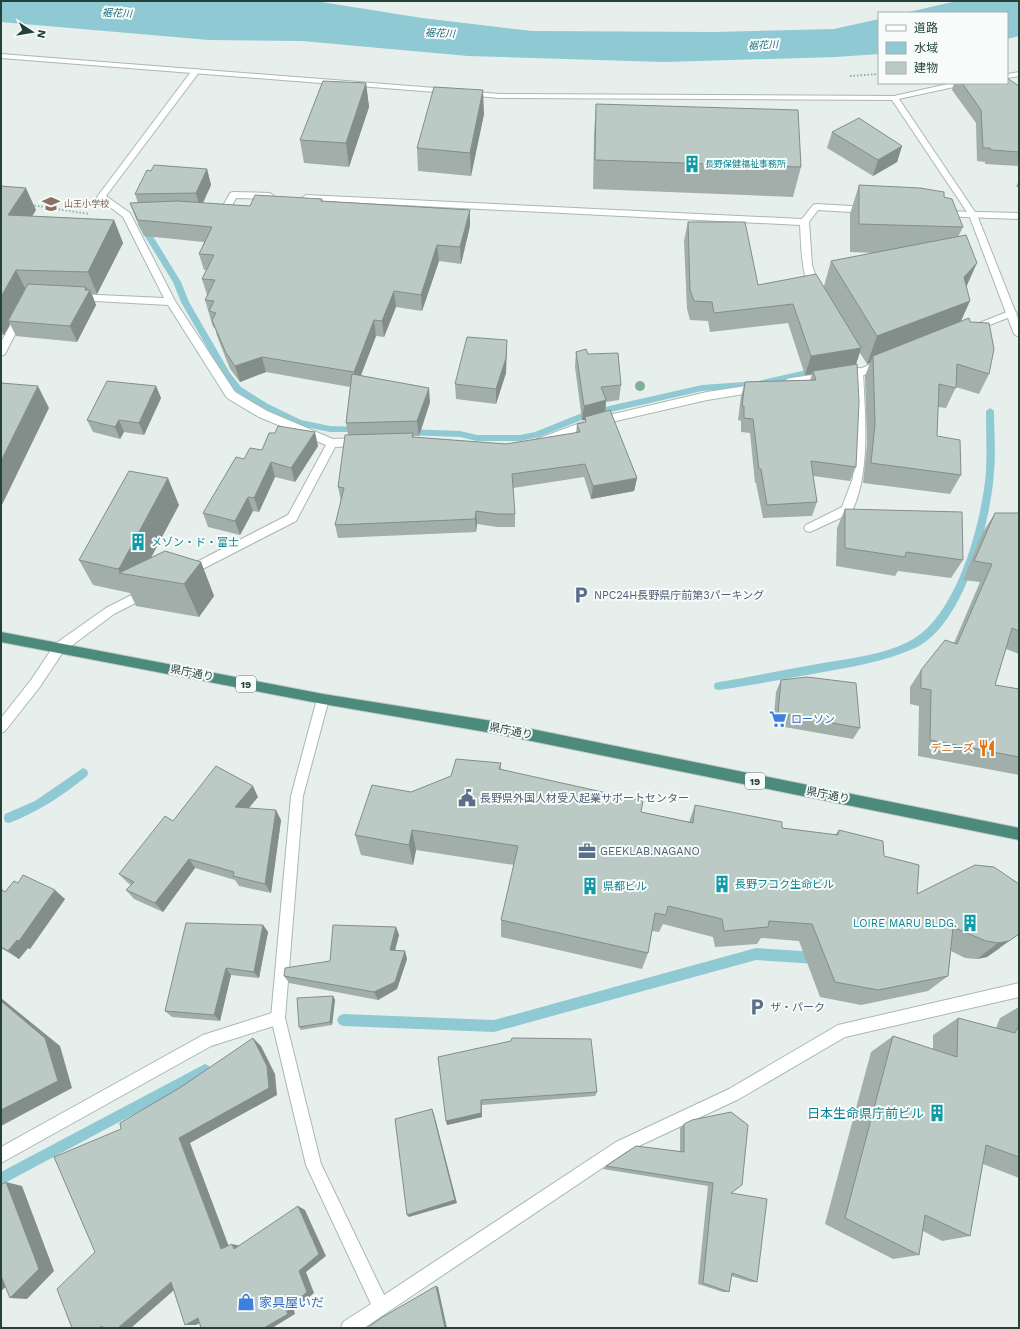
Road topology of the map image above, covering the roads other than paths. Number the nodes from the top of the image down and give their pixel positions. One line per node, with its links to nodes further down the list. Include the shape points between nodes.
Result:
1 (1, 56): 2 (street)
2 (196, 71): 6 (street, via 499,96); 17 (street, via 101,197 131,215)
3 (1019, 74): 4 (street)
4 (1008, 76)
5 (958, 84): 6 (street)
6 (894, 98): 12 (street)
7 (280, 197): 11 (street, via 233,195 223,214)
8 (296, 198): 14 (street)
9 (878, 210): 14 (street, via 816,207)
10 (932, 213): 12 (street)
11 (210, 214)
12 (973, 215): 13 (street); 19 (street)
13 (1019, 216)
14 (804, 222): 15 (street, via 812,284)
15 (820, 296)
16 (70, 297): 17 (street)
17 (171, 302): 28 (street, via 231,395 263,414)
18 (23, 309): 22 (street)
19 (1012, 314): 20 (street); 21 (street)
20 (964, 332)
21 (1019, 334)
22 (1, 352)
23 (892, 360): 24 (street)
24 (859, 366): 25 (street); 30 (street, via 858,478 847,510)
25 (782, 384)
26 (767, 386): 29 (street, via 707,396 588,424)
27 (370, 442): 28 (street)
28 (332, 443): 31 (street, via 292,518)
29 (533, 443)
30 (810, 528)
31 (180, 575)
32 (159, 586): 34 (street, via 110,611)
33 (1, 637): 34 (highway, 県庁通り / 19)
34 (59, 648): 35 (highway, 県庁通り / 19); 36 (street)
35 (323, 699): 37 (highway, 県庁通り / 19, via 492,727); 39 (street, via 297,796)
36 (1, 727)
37 (1019, 834)
38 (1019, 990): 41 (street, via 843,1030 734,1094 621,1146)
39 (278, 1018): 40 (street, via 208,1040); 41 (street, via 314,1165)
40 (1, 1155)
41 (381, 1307): 42 (street)
42 (349, 1328)

